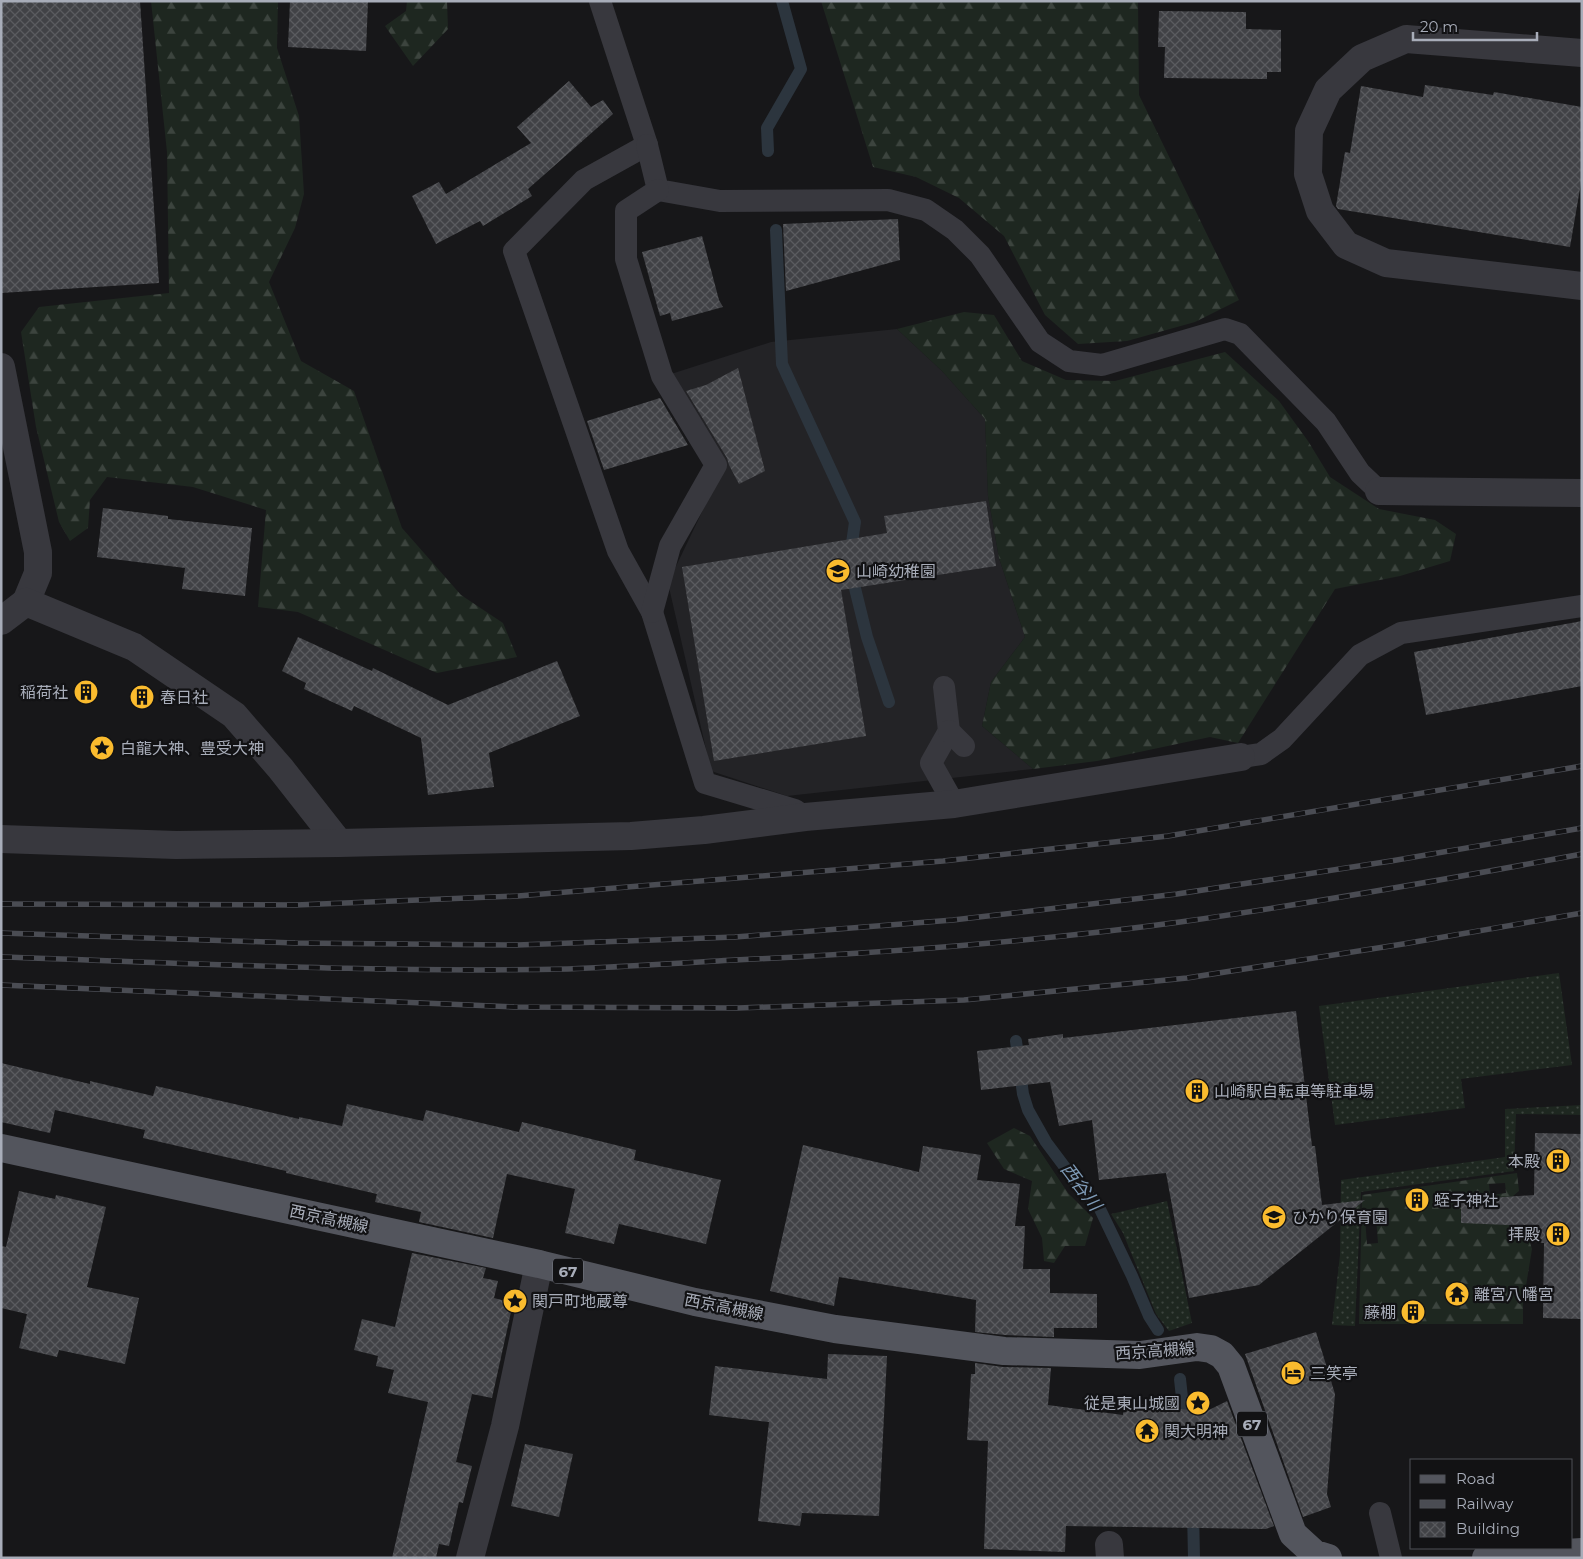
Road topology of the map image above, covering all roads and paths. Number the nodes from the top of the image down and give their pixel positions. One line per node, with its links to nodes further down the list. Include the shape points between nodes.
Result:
1 (600, 1): 3 (lane)
2 (1582, 53): 5 (street, via 1406,40 1362,58 1328,90 1309,132 1308,174 1320,211 1346,245 1386,263)
3 (647, 145): 4 (lane); 11 (lane, via 584,180 514,251 618,551)
4 (658, 190): 7 (lane, via 720,201 888,200 926,210 955,230 980,255 1040,342 1069,361 1102,365 1225,329 1240,334 1326,422 1360,473); 11 (lane, via 626,211 626,260 662,376 716,465 670,546)
5 (1582, 286)
6 (1, 367): 9 (street, via 38,552 38,573)
7 (1379, 490): 8 (street)
8 (1582, 493)
9 (26, 602): 12 (street); 18 (street, via 134,647 234,715)
10 (1582, 606): 14 (lane, via 1401,633 1360,655 1282,739 1261,754)
11 (652, 612): 16 (lane, via 705,783 795,810)
12 (1, 621)
13 (944, 687): 15 (lane, via 956,739 931,763)
14 (1241, 757): 15 (street)
15 (954, 804): 16 (street)
16 (805, 817): 18 (street, via 631,836)
17 (2, 835): 18 (street, via 176,845)
18 (340, 844)
19 (1, 1148): 20 (main road, 西京高槻線 / 67)
20 (540, 1264): 23 (street, via 504,1426); 24 (main road, 西京高槻線 / 67, via 695,1302 835,1328 995,1349 1140,1355 1197,1347 1212,1349 1231,1366 1293,1534 1315,1554)
21 (1380, 1513): 25 (lane)
22 (1582, 1552): 26 (main road)
23 (470, 1558)
24 (1328, 1558)
25 (1391, 1558)
26 (1486, 1558)

